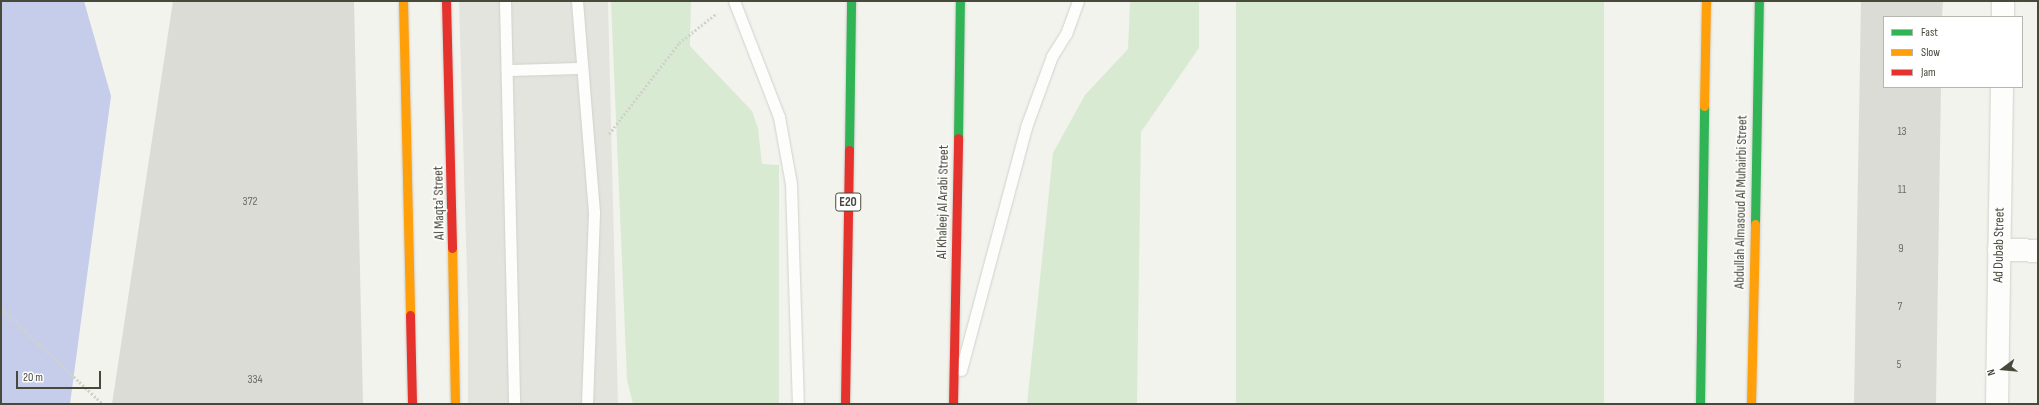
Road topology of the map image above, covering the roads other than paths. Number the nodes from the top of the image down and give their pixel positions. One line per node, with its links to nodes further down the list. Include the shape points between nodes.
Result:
1 (403, 1): 19 (main road)
2 (446, 1): 20 (main road, Al Maqta' Street)
3 (505, 1): 14 (lane)
4 (577, 1): 13 (lane)
5 (734, 1): 23 (lane, via 779,117 791,184)
6 (850, 1): 24 (main road, E20)
7 (960, 1): 18 (main road, Al Khaleej Al Arabi Street)
8 (1078, 1): 18 (lane, via 1066,34 1052,56 1026,127)
9 (1706, 1): 25 (main road)
10 (1759, 1): 26 (main road, Abdullah Almasoud Al Muhairbi Street)
11 (2003, 1): 12 (street)
12 (2003, 16)
13 (581, 68): 14 (lane); 22 (lane, via 594,213)
14 (508, 70): 21 (lane)
15 (2002, 88): 16 (street, Ad Dubab Street)
16 (1999, 250): 17 (street); 27 (street, Ad Dubab Street)
17 (2038, 251)
18 (953, 400)
19 (412, 404)
20 (455, 404)
21 (514, 404)
22 (587, 404)
23 (798, 404)
24 (845, 404)
25 (1700, 404)
26 (1751, 404)
27 (1997, 404)

